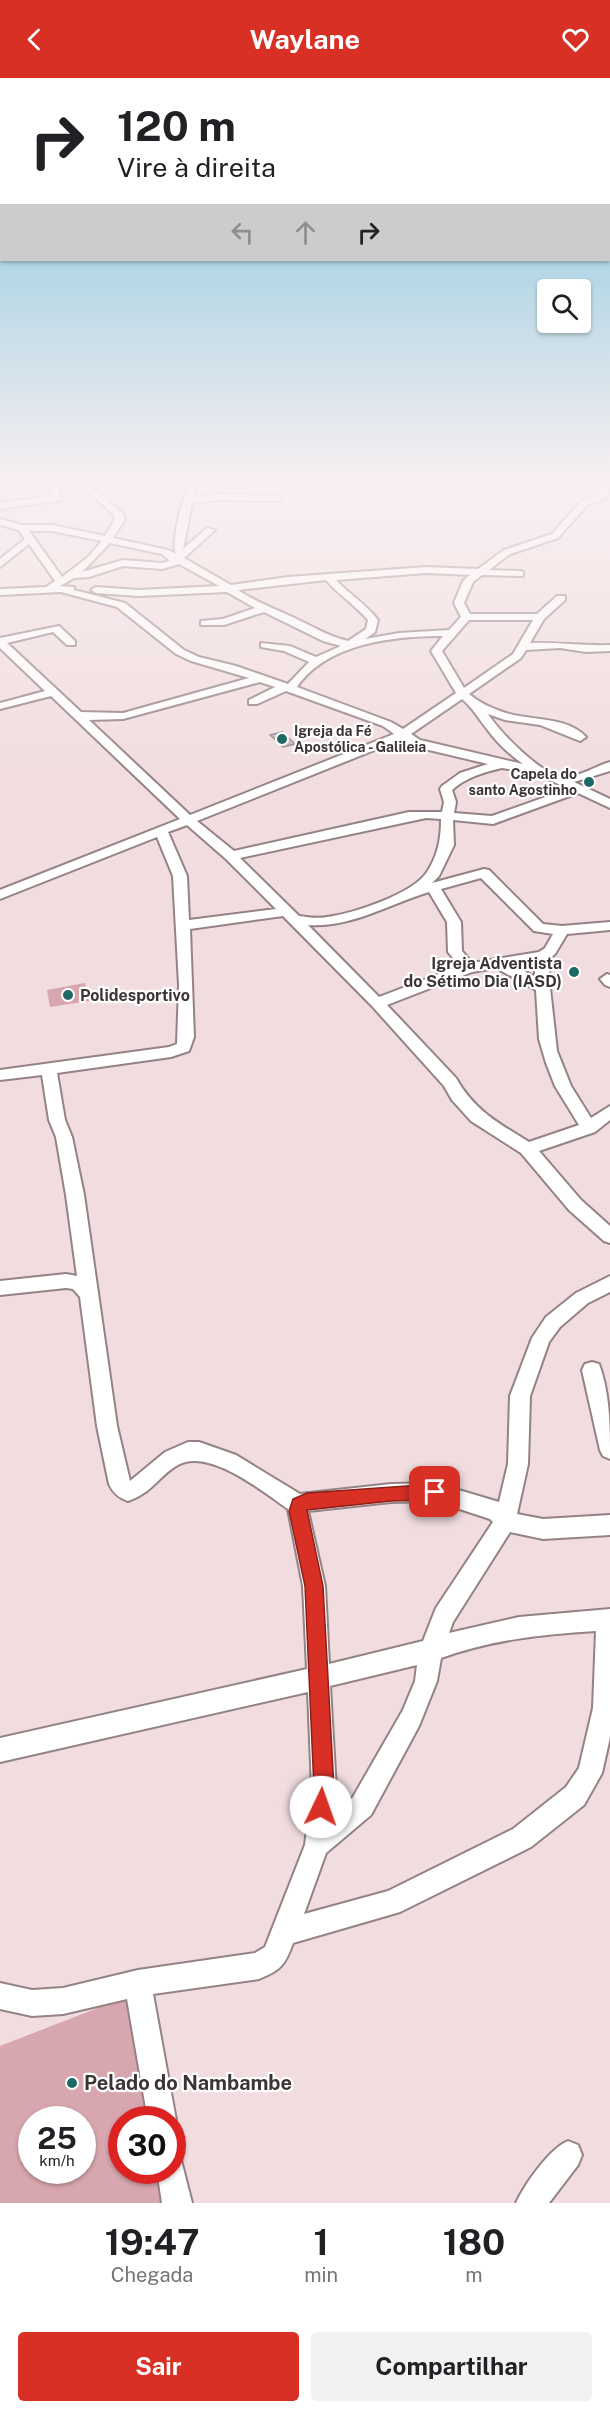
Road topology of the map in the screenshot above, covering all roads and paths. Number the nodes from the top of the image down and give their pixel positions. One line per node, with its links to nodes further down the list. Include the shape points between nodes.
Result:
1 (10, 579): 11 (street)
2 (56, 579): 9 (street)
3 (67, 579): 9 (street)
4 (215, 579): 10 (street)
5 (310, 579): 10 (street)
6 (330, 579): 24 (street, via 373,620 371,630)
7 (465, 579): 8 (street)
8 (468, 581): 17 (street, via 459,603)
9 (60, 585): 11 (street); 13 (street); 15 (street)
10 (226, 589): 13 (street); 16 (street)
11 (24, 590): 12 (street)
12 (0, 592)
13 (139, 593): 15 (street)
14 (561, 598): 18 (street)
15 (102, 599): 28 (street, via 121,605 180,652)
16 (265, 608): 19 (street, via 224,622); 24 (street, via 327,639)
17 (466, 617): 18 (street); 20 (street)
18 (540, 617): 25 (street)
19 (205, 622)
20 (454, 633): 24 (street, via 411,634); 31 (street, via 436,651)
21 (0, 641): 22 (street, via 54,628); 30 (street)
22 (71, 644)
23 (265, 645): 27 (street, via 286,648)
24 (351, 645): 27 (street)
25 (523, 647): 26 (street); 31 (street, via 493,675)
26 (610, 648)
27 (316, 661): 29 (street)
28 (261, 678): 29 (street); 36 (street, via 123,716)
29 (287, 688): 32 (street); 38 (street, via 387,724)
30 (54, 692): 34 (street); 35 (street)
31 (462, 694): 33 (street); 38 (street)
32 (253, 702)
33 (476, 705): 39 (street, via 510,719 549,724); 42 (street, via 512,750)
34 (0, 706)
35 (76, 715): 36 (street); 37 (street)
36 (106, 717): 37 (street)
37 (91, 729): 47 (street)
38 (402, 735): 40 (street, via 429,747); 47 (street)
39 (580, 737)
40 (502, 764): 42 (street); 46 (street, via 451,783 446,789 450,802)
41 (610, 766): 43 (street)
42 (539, 770): 43 (street)
43 (564, 781): 44 (street)
44 (579, 789): 45 (street); 46 (street, via 493,820)
45 (608, 806)
46 (447, 816): 49 (street, via 409,816); 51 (street, via 447,845 441,860 432,876)
47 (187, 819): 48 (street); 49 (street)
48 (161, 830): 52 (street); 54 (street, via 180,876)
49 (231, 856): 53 (street)
50 (434, 886): 51 (street); 56 (street, via 484,873 539,928); 59 (street, via 454,922 455,952)
51 (414, 892): 53 (street, via 326,922)
52 (0, 895)
53 (290, 916): 54 (street); 61 (street)
54 (184, 925): 62 (street, via 184,1047)
55 (610, 926): 56 (street)
56 (562, 930): 57 (street)
57 (543, 956): 58 (street); 60 (street)
58 (497, 963): 59 (street); 60 (street)
59 (469, 968): 61 (street)
60 (543, 988): 65 (street, via 553,1062 564,1091)
61 (377, 1004): 66 (street, via 477,1117)
62 (49, 1069): 63 (street); 70 (street, via 75,1195)
63 (0, 1075)
64 (610, 1113): 65 (street)
65 (589, 1128): 66 (street)
66 (527, 1149): 67 (street, via 575,1204)
67 (610, 1236)
68 (610, 1283): 74 (street, via 582,1298 553,1322 541,1338 519,1396 518,1464)
69 (0, 1288): 70 (street, via 66,1281 78,1283)
70 (89, 1294): 73 (street, via 119,1484 128,1492 140,1488 166,1462 190,1450 217,1456 256,1474)
71 (592, 1370): 72 (street)
72 (610, 1450)
73 (299, 1505): 74 (street, via 307,1501 435,1492 497,1511); 78 (street, via 314,1586)
74 (505, 1521): 75 (street, via 543,1529); 77 (street, via 444,1616)
75 (610, 1525)
76 (609, 1620): 77 (street, via 531,1626 464,1637); 81 (street, via 605,1708 590,1773 575,1796 522,1838 391,1903)
77 (431, 1650): 78 (street); 80 (street, via 426,1681 411,1718 362,1806)
78 (319, 1676): 79 (street); 80 (street, via 324,1789)
79 (0, 1750)
80 (317, 1845): 81 (street)
81 (282, 1933): 82 (street, via 275,1956 259,1966)
82 (138, 1983): 83 (street, via 63,2001 32,2002); 84 (street)
83 (0, 1996)
84 (160, 2106)
85 (568, 2155): 88 (street)
86 (174, 2184): 87 (street)
87 (177, 2203)
88 (531, 2203)

